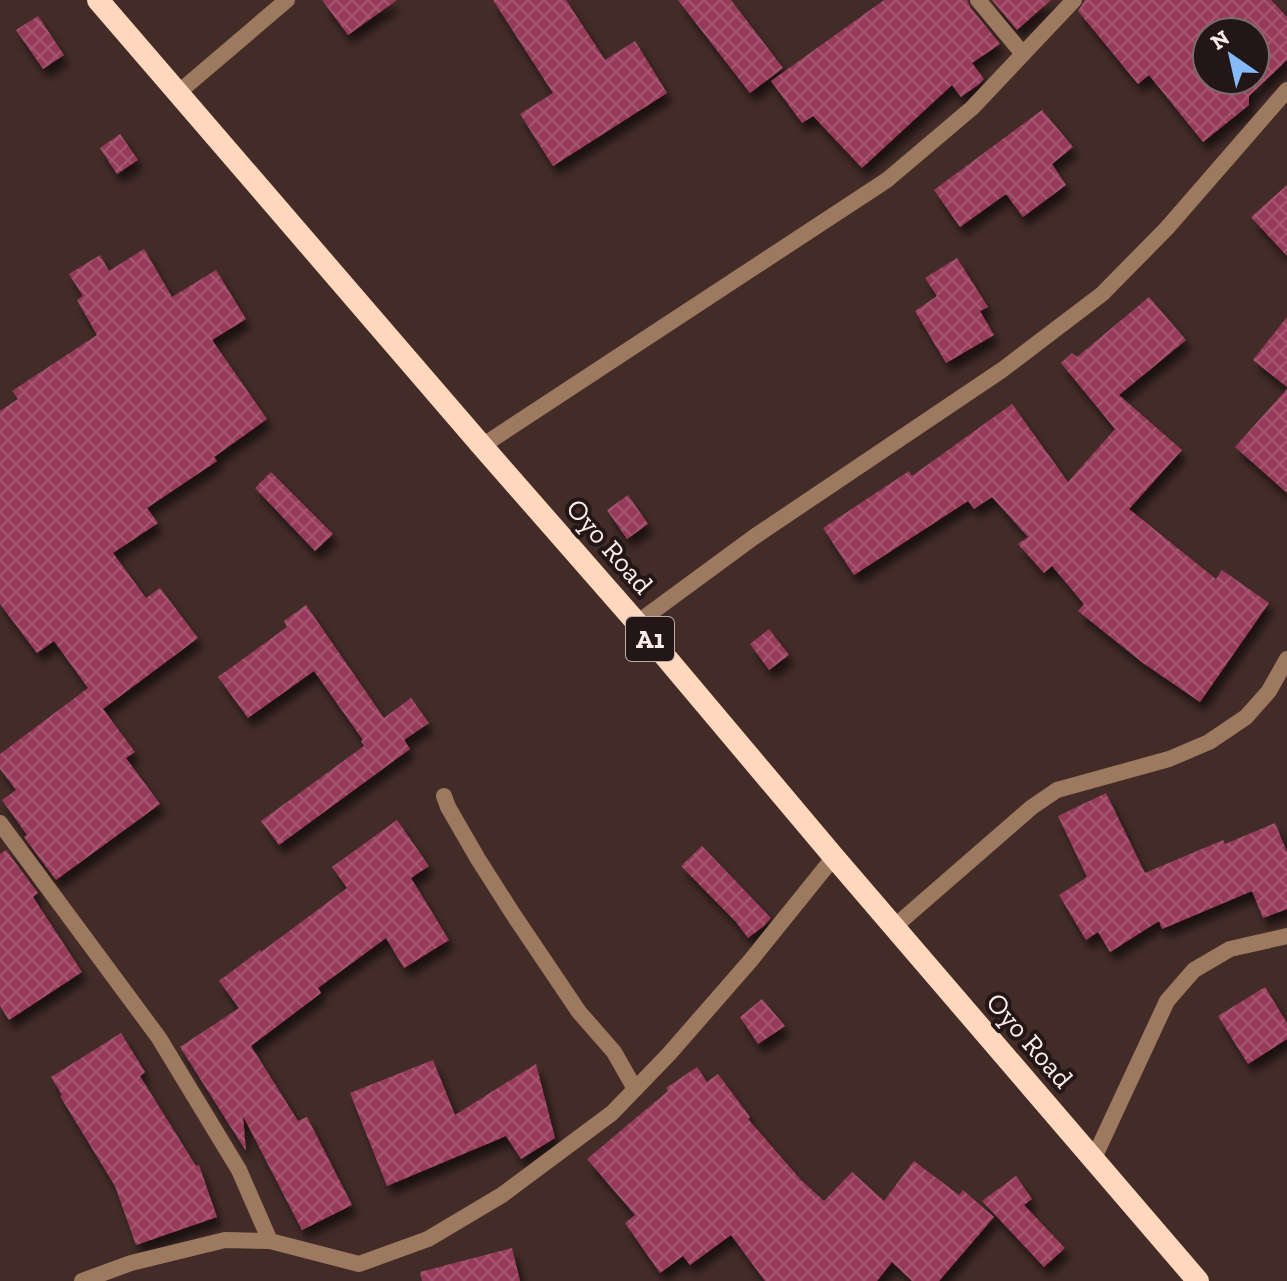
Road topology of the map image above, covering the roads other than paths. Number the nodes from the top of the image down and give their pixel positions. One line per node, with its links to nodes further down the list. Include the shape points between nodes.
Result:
1 (98, 0): 7 (highway, Oyo Road / A1)
2 (287, 0): 7 (street)
3 (978, 0): 5 (street)
4 (1074, 0): 5 (street)
5 (1023, 54): 8 (street, via 972,108 887,180)
6 (1287, 90): 9 (street, via 1102,294 1002,370 754,537)
7 (179, 92): 8 (highway, Oyo Road / A1)
8 (482, 446): 9 (highway, Oyo Road / A1)
9 (637, 623): 13 (highway, Oyo Road / A1)
10 (1287, 659): 14 (street, via 1246,717 1209,742 1169,759 1057,790)
11 (444, 796): 16 (street, via 513,914)
12 (0, 823): 18 (street, via 159,1038 239,1170)
13 (834, 857): 14 (highway, Oyo Road / A1); 16 (street, via 751,960)
14 (894, 927): 17 (highway, Oyo Road / A1)
15 (1287, 936): 17 (street, via 1230,949 1194,970 1167,1001)
16 (635, 1089): 19 (street, via 612,1113 502,1195 428,1239)
17 (1093, 1160): 22 (highway, Oyo Road / A1)
18 (270, 1241): 19 (street); 20 (street, via 225,1240)
19 (359, 1264): 21 (street)
20 (82, 1281)
21 (360, 1281)
22 (1198, 1281)

